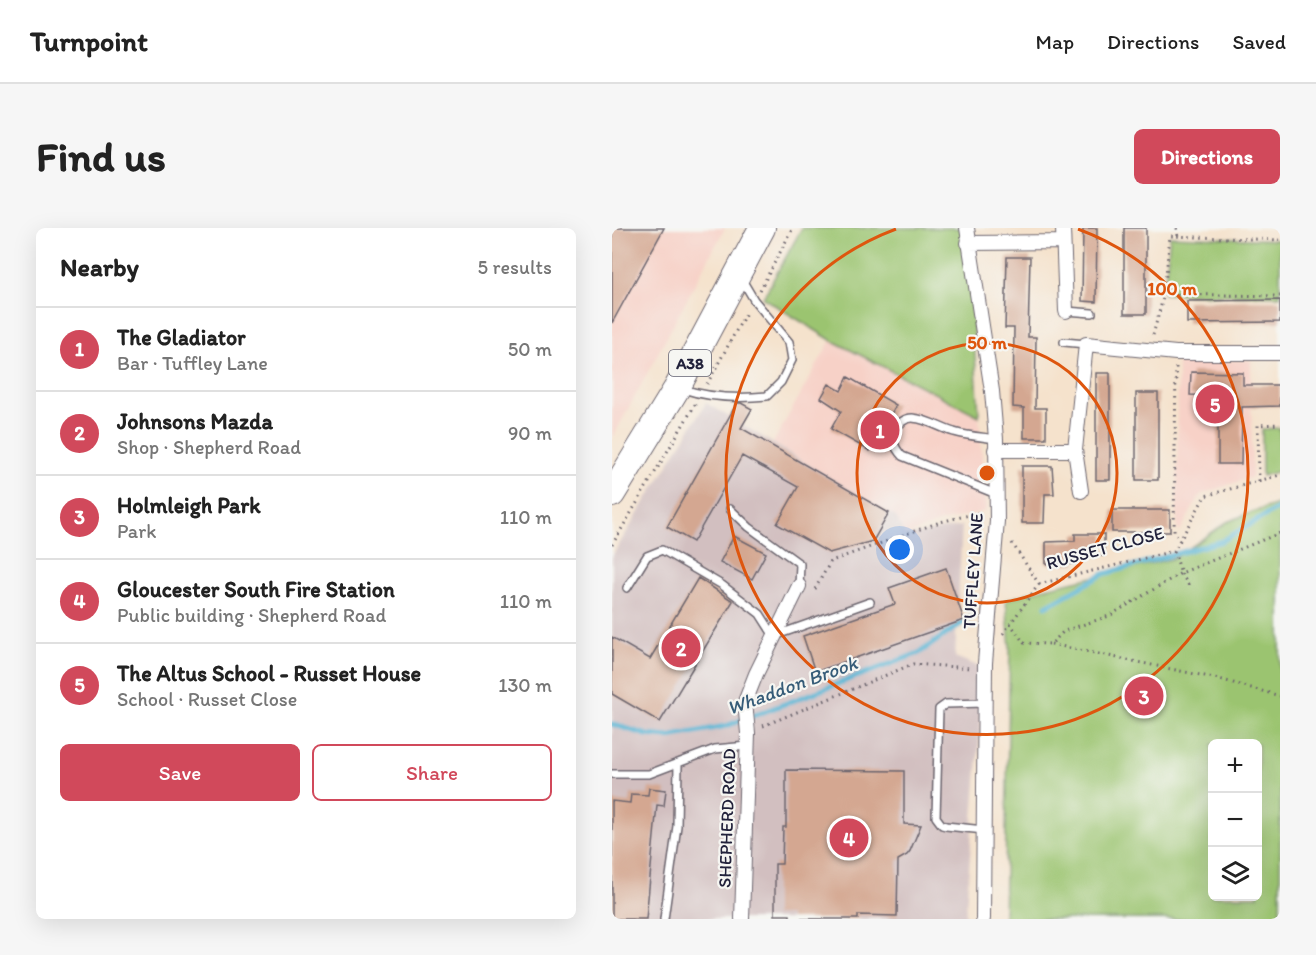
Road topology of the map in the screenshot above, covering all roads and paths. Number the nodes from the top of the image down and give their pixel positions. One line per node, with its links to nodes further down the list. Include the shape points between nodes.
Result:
1 (762, 228): 9 (highway, A38)
2 (967, 228): 8 (street, TUFFLEY LANE)
3 (1063, 228): 7 (street)
4 (1178, 228): 5 (path)
5 (1178, 236): 6 (path); 10 (path, via 1170,236)
6 (1280, 240)
7 (1062, 242): 8 (street); 12 (street)
8 (968, 243): 21 (street, TUFFLEY LANE, via 992,391)
9 (738, 272): 19 (highway, A38); 19 (lane, via 754,300 789,342 792,360 781,382 767,396 744,398 701,395)
10 (1164, 294): 11 (path); 16 (path)
11 (1280, 296)
12 (1066, 311): 13 (lane)
13 (1092, 313)
14 (1064, 342): 15 (lane)
15 (1086, 344): 16 (street); 22 (street)
16 (1149, 351): 17 (street)
17 (1176, 353): 18 (street); 31 (path, RUSSET CLOSE, via 1174,531)
18 (1280, 353)
19 (677, 388): 26 (highway, A38)
20 (1280, 424): 24 (path, via 1258,425)
21 (996, 445): 22 (street); 27 (street, TUFFLEY LANE); 27 (lane, via 911,417 899,424 894,441 902,456)
22 (1075, 450): 25 (street)
23 (1280, 475): 24 (path, RUSSET CLOSE)
24 (1259, 481): 31 (path, RUSSET CLOSE, via 1205,496)
25 (1080, 491)
26 (612, 494)
27 (996, 494): 29 (street, TUFFLEY LANE)
28 (730, 510): 35 (lane, via 800,564)
29 (996, 515): 34 (path, RUSSET CLOSE); 38 (path, via 940,522 831,561); 43 (street, TUFFLEY LANE)
30 (1280, 533): 33 (path)
31 (1179, 540): 32 (path, RUSSET CLOSE)
32 (1174, 551): 33 (path); 34 (path, RUSSET CLOSE)
33 (1181, 573): 36 (path); 42 (path, via 1109,616 1064,631)
34 (1039, 584): 40 (path)
35 (799, 586): 41 (street, SHEPHERD ROAD)
36 (1189, 586)
37 (627, 588): 41 (lane, via 647,556 662,550 722,585 760,614)
38 (814, 590)
39 (870, 602): 41 (lane)
40 (1010, 623): 42 (path, via 1024,643); 43 (path)
41 (774, 636): 46 (street, SHEPHERD ROAD, via 745,702)
42 (1051, 644): 44 (path, via 1219,679)
43 (985, 666): 45 (street, TUFFLEY LANE); 46 (path, via 913,664)
44 (1280, 696)
45 (985, 703): 49 (street, TUFFLEY LANE); 49 (lane, via 946,704 939,710 936,817 942,825)
46 (748, 739): 47 (lane); 51 (street, SHEPHERD ROAD)
47 (678, 764): 48 (lane, via 649,774); 50 (lane, via 676,834)
48 (612, 774)
49 (984, 830): 52 (street, TUFFLEY LANE)
50 (664, 919)
51 (742, 919)
52 (983, 919)

